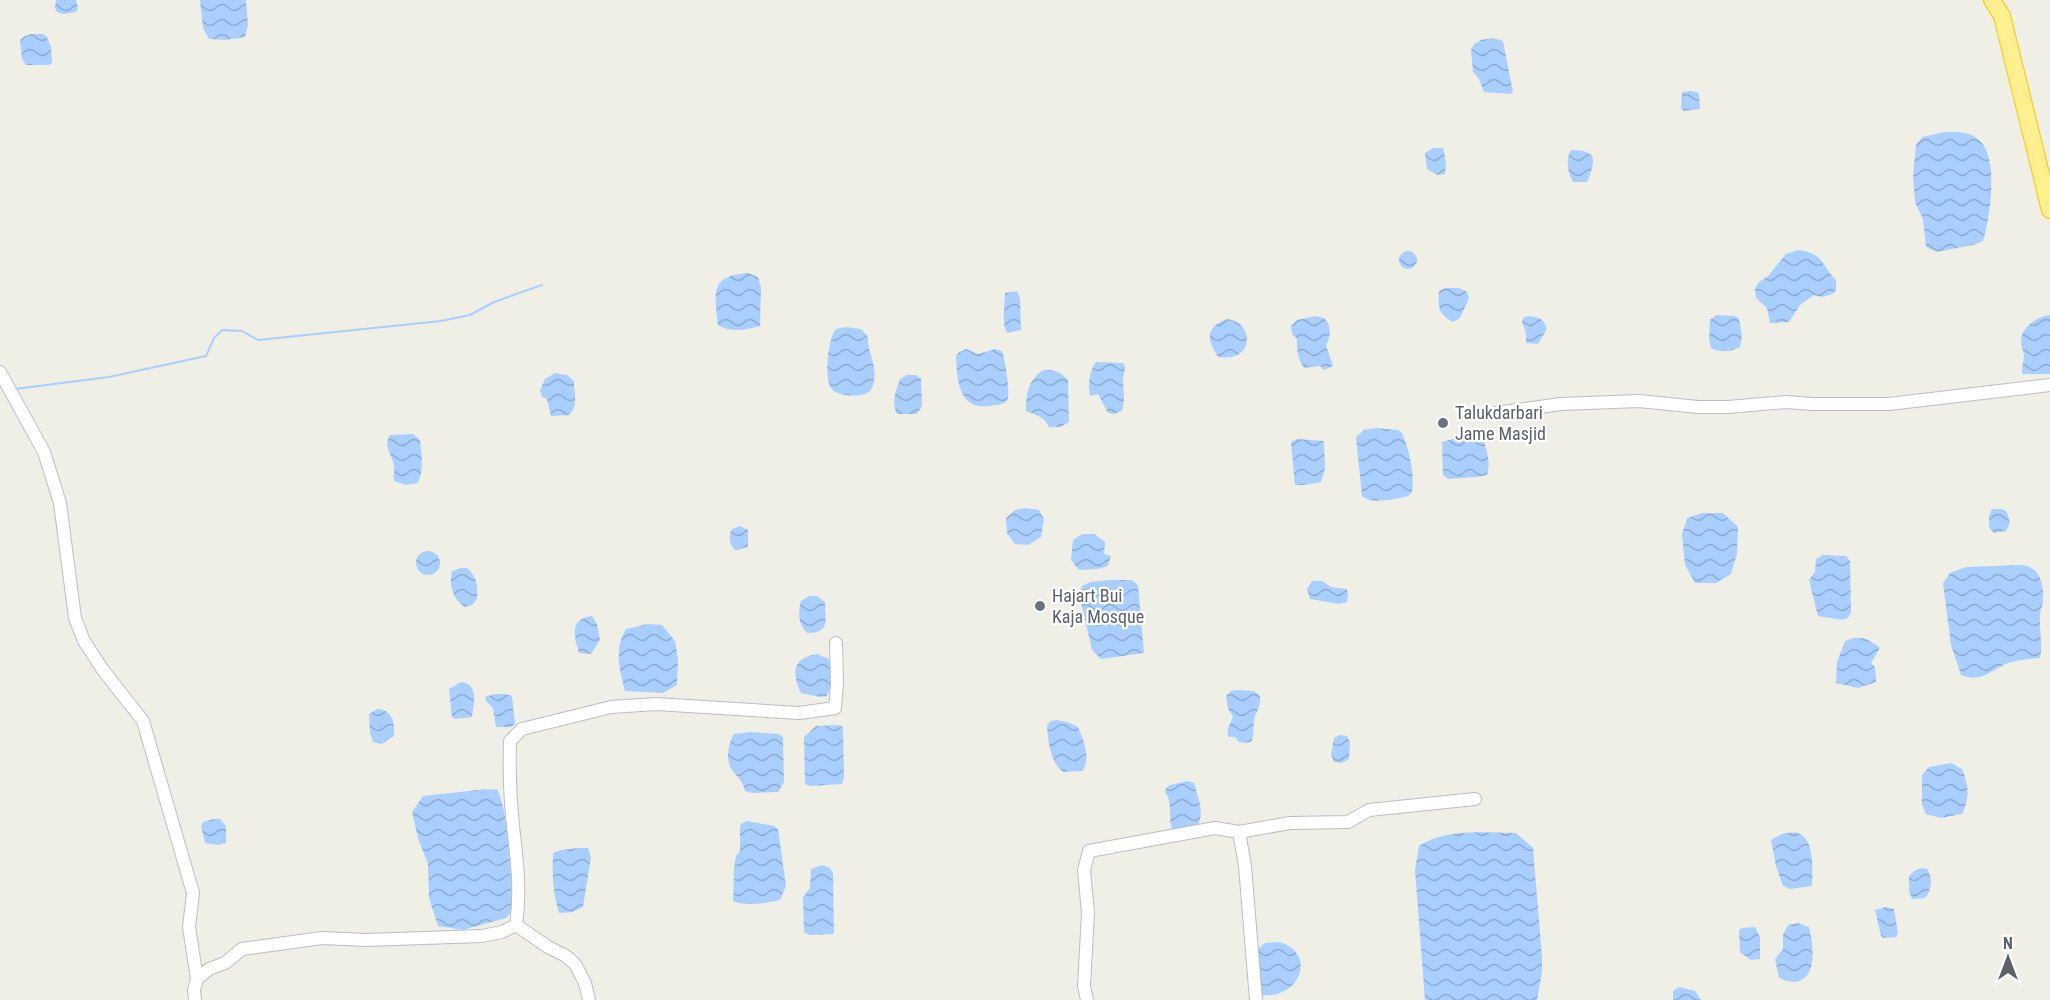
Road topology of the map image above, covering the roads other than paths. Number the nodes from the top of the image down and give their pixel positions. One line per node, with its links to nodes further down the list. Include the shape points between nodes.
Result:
1 (1992, 0): 2 (highway, via 2002,16)
2 (2050, 210)
3 (1, 374): 10 (street, via 44,452 60,503 75,618 84,641 143,721 193,893 189,927)
4 (2050, 385): 5 (street, via 1889,404 1777,402 1698,407 1639,401 1561,404)
5 (1496, 413)
6 (836, 643): 9 (street, via 835,708 799,712 656,704 611,707 522,729 510,741 509,772 519,867)
7 (1475, 799): 8 (street, via 1369,810 1348,822 1290,823)
8 (1239, 831): 13 (street, via 1215,828 1089,851 1084,870 1088,913 1084,987); 14 (street)
9 (516, 925): 10 (street, via 482,936 322,938 242,949); 12 (street, via 574,964)
10 (197, 979): 11 (street)
11 (195, 1000)
12 (589, 1000)
13 (1087, 1000)
14 (1256, 1000)

